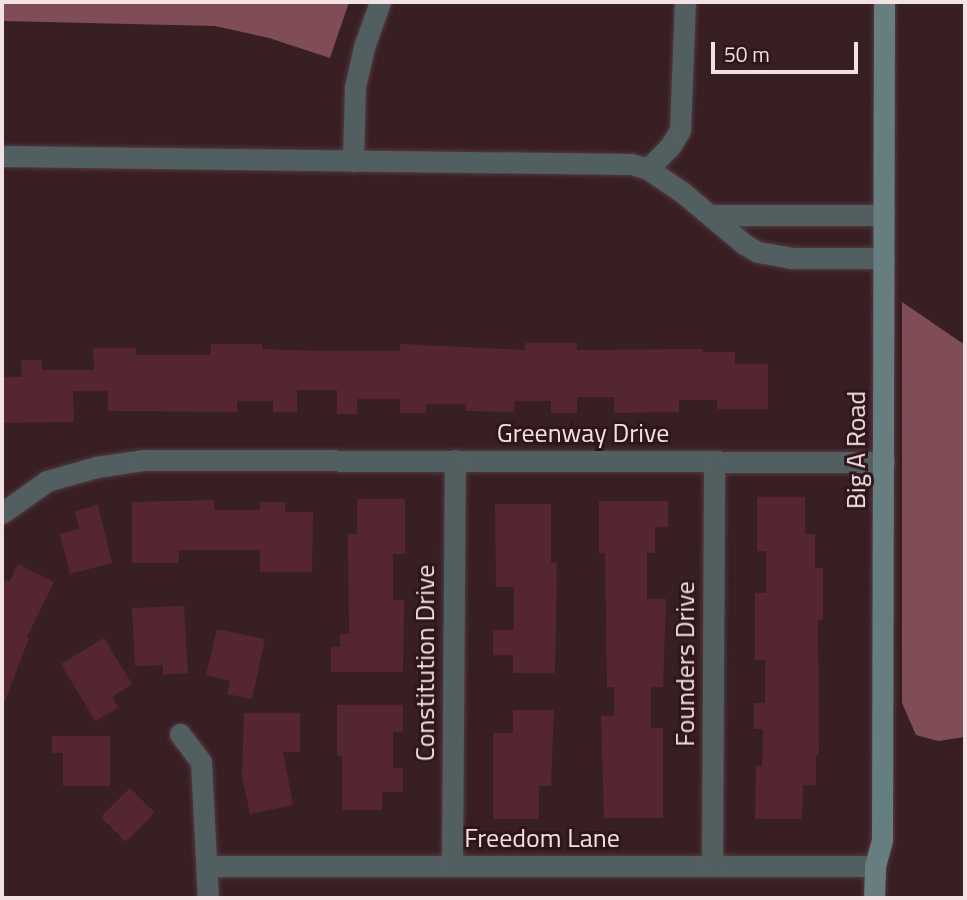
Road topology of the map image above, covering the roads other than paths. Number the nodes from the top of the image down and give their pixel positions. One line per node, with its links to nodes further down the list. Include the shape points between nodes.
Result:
1 (380, 2): 5 (street, via 355,87)
2 (685, 2): 6 (street, via 680,130)
3 (884, 2): 8 (street, Big A Road)
4 (2, 156): 5 (street)
5 (353, 161): 6 (street, via 631,164)
6 (648, 169): 7 (street)
7 (712, 215): 8 (street); 9 (street, via 758,251 791,258)
8 (884, 215): 9 (street, Big A Road)
9 (884, 258): 12 (street, Big A Road)
10 (455, 460): 11 (street, Greenway Drive); 13 (street, Greenway Drive, via 144,460 47,481); 16 (street, Constitution Drive)
11 (715, 463): 12 (street, Greenway Drive); 17 (street, Founders Drive)
12 (884, 463): 18 (street, Big A Road, via 882,839)
13 (2, 513)
14 (180, 734): 15 (street, via 201,762)
15 (208, 866): 16 (street, Freedom Lane); 19 (street)
16 (452, 866): 17 (street, Freedom Lane)
17 (712, 866): 18 (street, Freedom Lane)
18 (875, 866): 20 (street, Big A Road)
19 (208, 898)
20 (874, 898)

